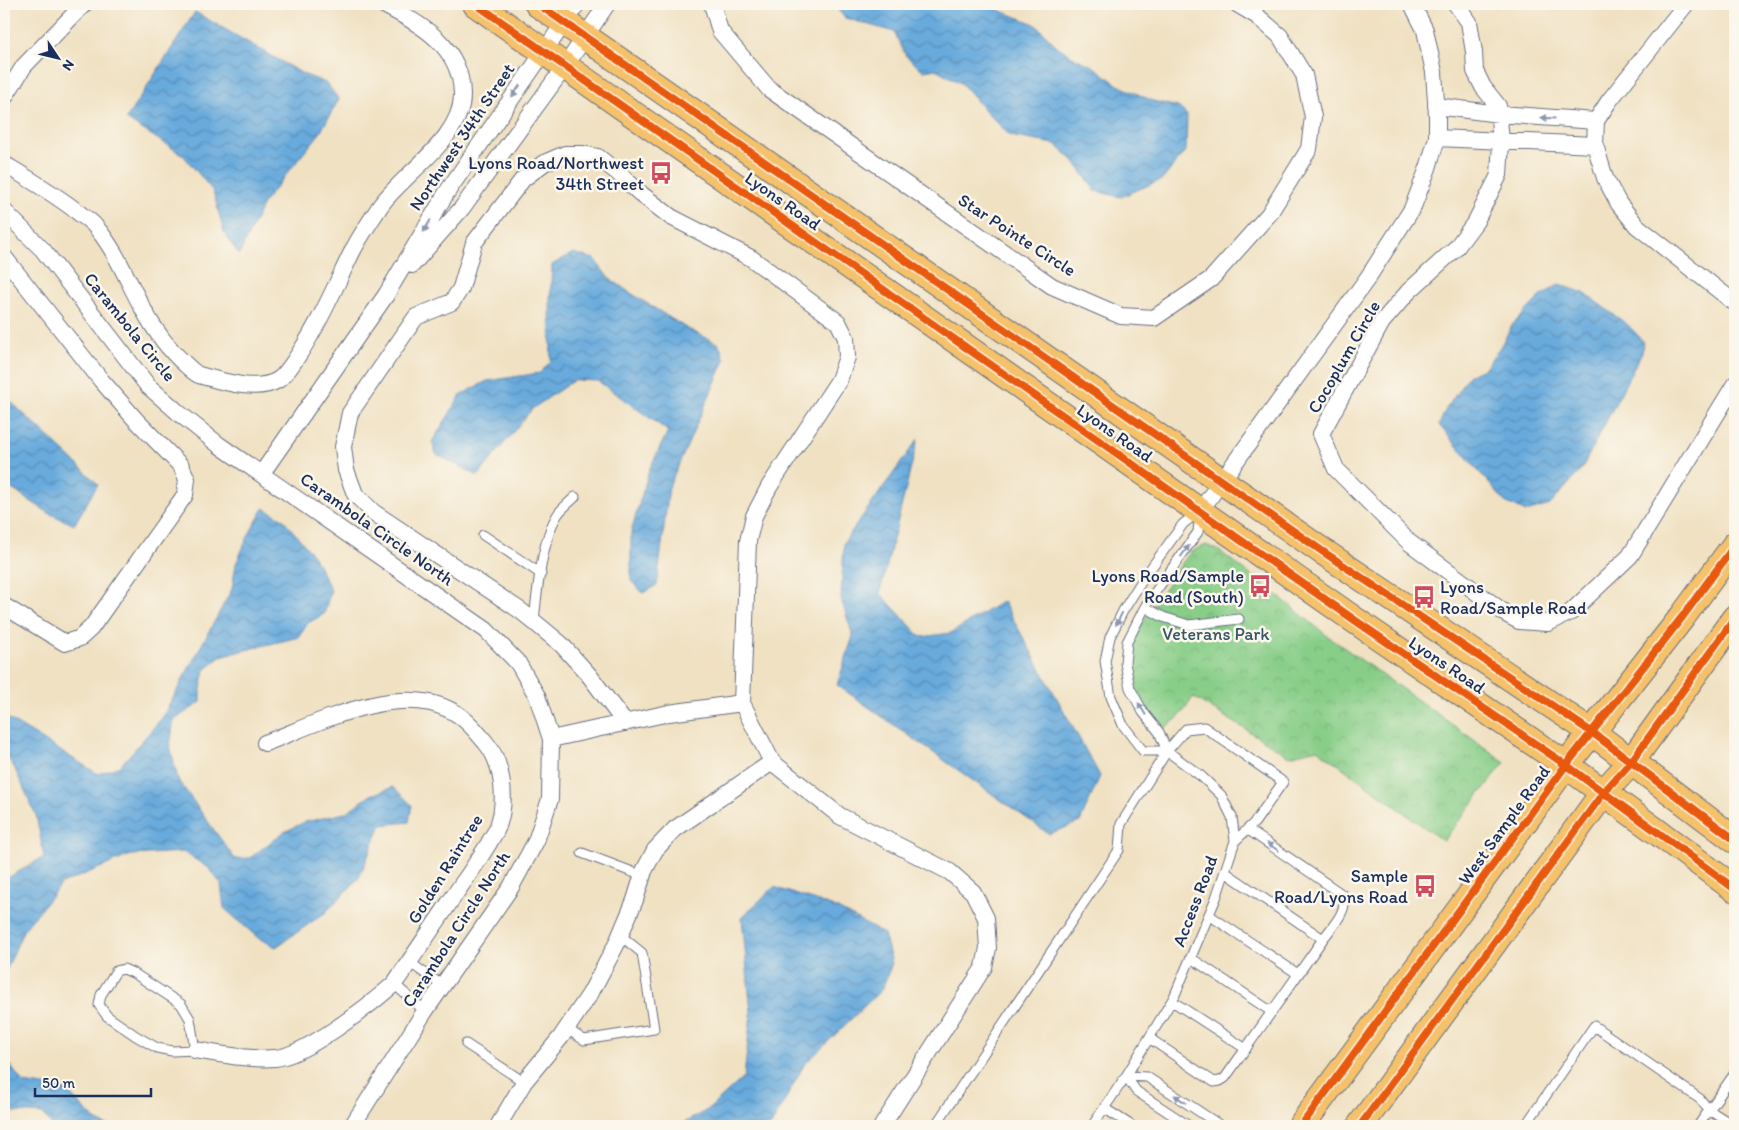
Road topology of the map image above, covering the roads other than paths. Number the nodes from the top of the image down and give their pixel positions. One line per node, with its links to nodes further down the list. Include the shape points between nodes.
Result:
1 (84, 4): 14 (street, via 24,66)
2 (382, 4): 21 (street, via 415,21 438,38 461,77 458,117 444,139 382,204 353,250 309,339 279,380 262,387 196,374 167,346 143,309 117,258 94,225 59,198)
3 (476, 4): 12 (main road, Lyons Road)
4 (538, 4): 11 (main road, Lyons Road)
5 (607, 4): 11 (street, Northwest 34th Street)
6 (712, 4): 7 (street, Star Pointe Circle, via 720,31 769,89 1052,286 1120,316 1154,318 1211,279 1269,214 1309,149 1313,116 1304,75 1280,36)
7 (1237, 4)
8 (1412, 4): 15 (street, Cocoplum Circle, via 1424,30 1434,72)
9 (1456, 4): 16 (street, Cocoplum Circle, via 1469,22 1475,71 1498,106)
10 (1686, 4): 17 (street)
11 (575, 21): 12 (street, Northwest 34th Street); 13 (street, Northwest 34th Street); 28 (main road, Lyons Road)
12 (544, 50): 13 (main road, Lyons Road); 24 (street, Northwest 34th Street, one-way to 24, via 447,192)
13 (566, 65): 24 (street, Northwest 34th Street, via 462,208); 30 (main road, Lyons Road)
14 (4, 98)
15 (1436, 106): 16 (street); 18 (street, Cocoplum Circle)
16 (1499, 114): 17 (street, one-way to 16); 19 (street, Cocoplum Circle)
17 (1596, 121): 20 (street)
18 (1437, 138): 19 (street); 28 (street, Cocoplum Circle, via 1412,209 1367,279)
19 (1501, 142): 20 (street); 26 (street, Cocoplum Circle, via 1499,175 1476,221 1456,248 1409,290 1382,322 1321,434 1336,469 1410,543 1506,614 1519,621 1548,623 1571,612 1630,556)
20 (1596, 145): 25 (street, via 1606,178 1619,204 1637,226)
21 (4, 164)
22 (4, 211): 27 (street, Carambola Circle, via 43,250 148,386 220,445)
23 (4, 257): 34 (street, via 101,380 181,466 186,479 185,495 91,628 80,638 65,643)
24 (386, 296): 27 (street, Northwest 34th Street)
25 (1735, 303)
26 (1735, 384)
27 (262, 473): 42 (street, Carambola Circle North, via 486,630 518,663 537,696)
28 (1222, 481): 30 (street, Cocoplum Circle); 41 (main road, Lyons Road)
29 (575, 497): 33 (lane, via 558,513 550,531)
30 (1200, 511): 35 (lane, Access Road, one-way to 30, via 1198,532); 44 (lane, one-way to 44, via 1183,524 1123,611 1110,637 1105,661 1112,697 1123,725 1142,751); 47 (main road, Lyons Road)
31 (483, 535): 33 (lane)
32 (1735, 545): 41 (main road, West Sample Road)
33 (541, 574): 38 (lane)
34 (4, 606)
35 (1144, 607): 37 (lane, via 1188,625); 44 (lane, Access Road, one-way to 35, via 1159,732 1130,688 1124,663 1127,642)
36 (1735, 618): 46 (main road)
37 (1239, 619)
38 (534, 622): 39 (street, via 373,512 355,494 346,470 343,447 350,414 416,317 452,302 461,288 474,243 524,179 544,163 565,154 583,154 598,157 672,217 751,258 838,322 846,338 846,356 839,380 769,487 754,516 748,541); 40 (street, via 561,644 589,675)
39 (742, 703): 40 (street); 45 (street)
40 (625, 723): 42 (street)
41 (1593, 733): 46 (main road, Lyons Road); 47 (main road, West Sample Road)
42 (552, 740): 63 (street, Carambola Circle North, via 550,799 536,841 511,887)
43 (265, 744): 60 (street, Golden Raintree, via 348,711 404,701 428,703 450,710 473,727 490,748 500,770 502,799 498,826)
44 (1167, 751): 49 (lane, via 1186,729 1204,727 1283,782); 51 (lane, Access Road, via 1221,794 1232,817); 80 (lane, via 1121,824 1119,850)
45 (772, 762): 54 (street, via 675,829 655,850); 79 (street, via 840,816 950,872 973,892 986,918 988,948 984,967)
46 (1631, 762): 48 (main road); 50 (main road, Lyons Road)
47 (1566, 765): 48 (main road, Lyons Road); 85 (main road, West Sample Road)
48 (1604, 792): 55 (main road, Lyons Road); 86 (main road)
49 (1247, 829): 51 (lane); 58 (lane, one-way to 49, via 1344,908 1343,895)
50 (1735, 840)
51 (1235, 841): 53 (lane, Access Road)
52 (582, 854): 54 (lane)
53 (1225, 872): 56 (lane, Access Road); 58 (lane)
54 (643, 876): 57 (street)
55 (1735, 889)
56 (1209, 915): 59 (lane, Access Road); 61 (lane)
57 (620, 935): 67 (street, via 590,994); 67 (lane, via 642,953 654,1029 584,1040)
58 (1323, 939): 61 (lane)
59 (1191, 958): 64 (lane, Access Road); 66 (lane)
60 (409, 962): 62 (street, Golden Raintree); 63 (lane)
61 (1298, 974): 66 (lane)
62 (394, 984): 65 (lane); 71 (street, Golden Raintree, via 333,1030 294,1053 275,1058)
63 (443, 986): 65 (street, Carambola Circle North)
64 (1172, 1000): 68 (lane, Access Road); 70 (lane)
65 (426, 1011): 77 (street, Carambola Circle North)
66 (1272, 1012): 70 (lane)
67 (567, 1029): 74 (street)
68 (1149, 1038): 70 (lane, via 1214,1082 1225,1078); 73 (lane, Access Road)
69 (466, 1044): 74 (lane)
70 (1246, 1048)
71 (195, 1050): 71 (lane, Golden Raintree, via 157,1048 107,1016 99,1004 116,971 124,969 136,974 181,1004 190,1020)
72 (1735, 1073): 76 (lane)
73 (1126, 1076): 75 (lane, Access Road); 83 (lane, via 1136,1091); 84 (lane, one-way to 73, via 1147,1077)
74 (524, 1082): 78 (street)
75 (1104, 1108): 81 (lane, Access Road); 82 (lane)
76 (1709, 1110): 87 (lane, via 1700,1100 1594,1026); 88 (lane); 89 (lane)
77 (352, 1126)
78 (498, 1126)
79 (882, 1126)
80 (935, 1126)
81 (1092, 1126)
82 (1132, 1126)
83 (1189, 1126)
84 (1221, 1126)
85 (1301, 1126)
86 (1360, 1126)
87 (1525, 1126)
88 (1698, 1126)
89 (1734, 1126)

